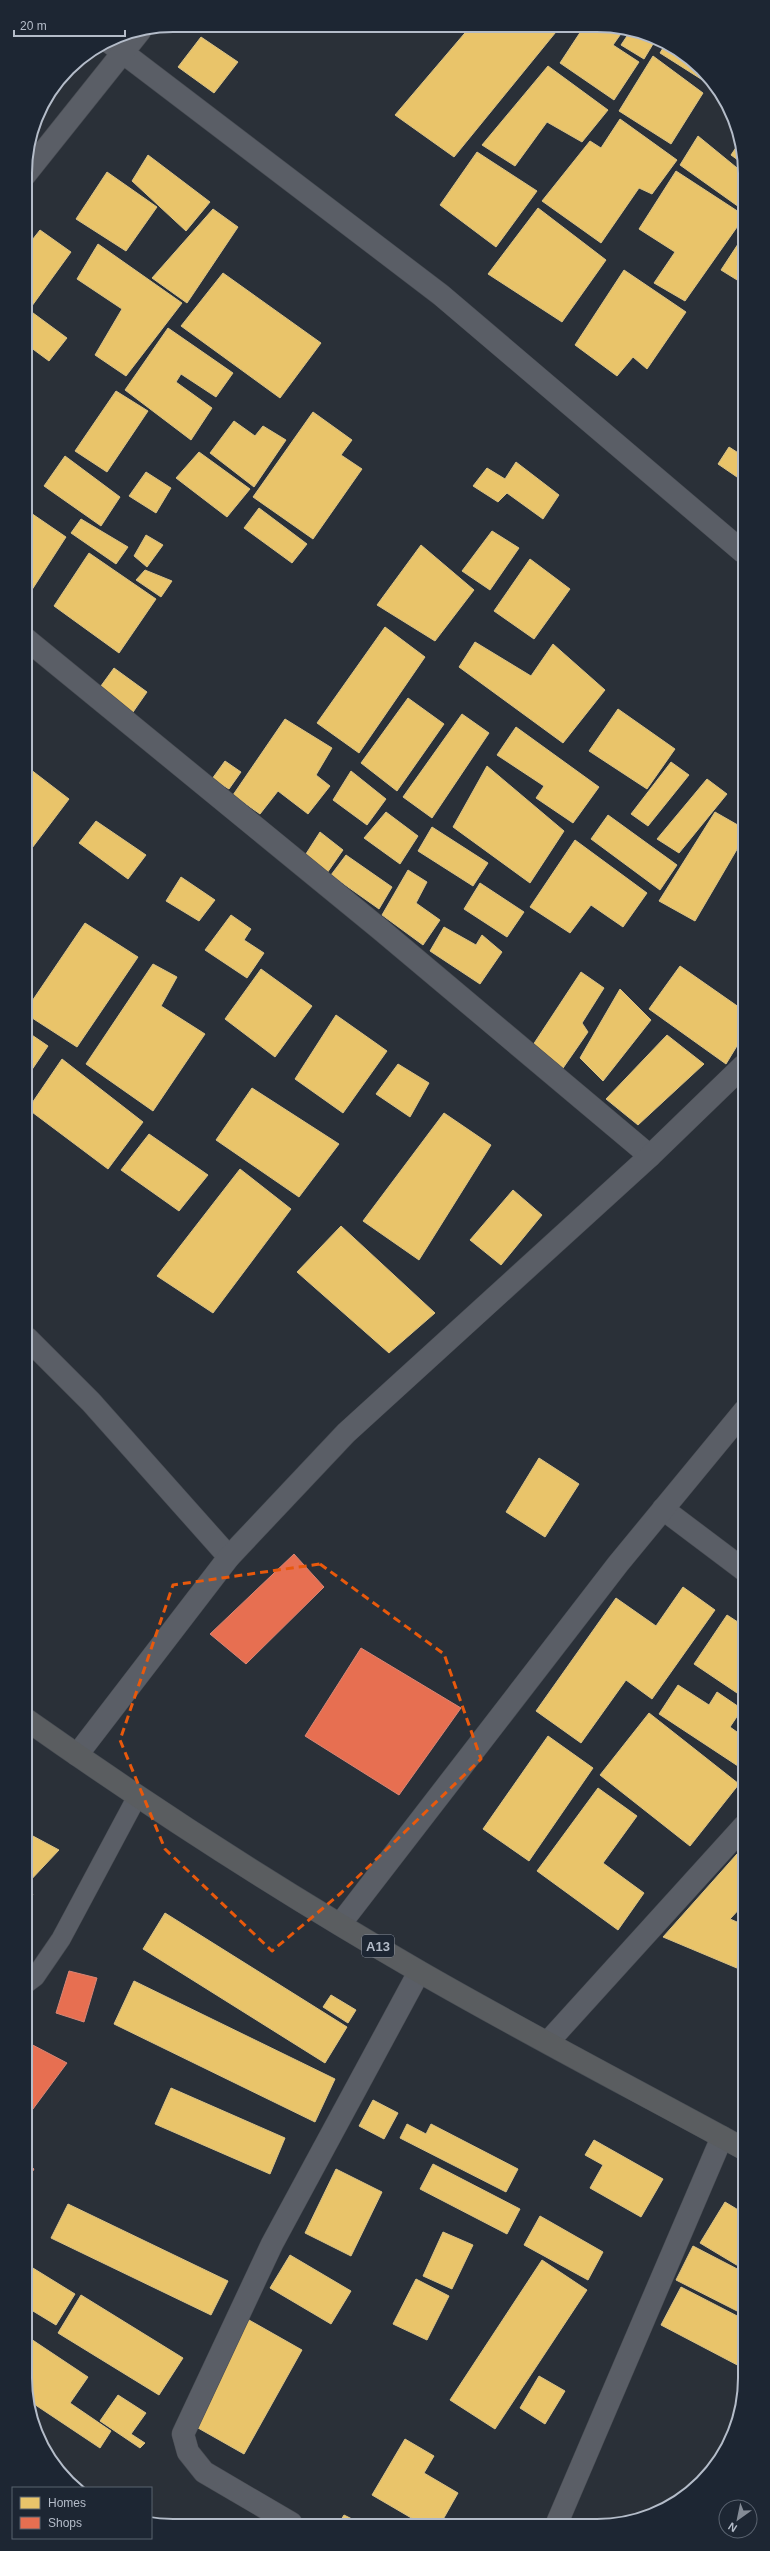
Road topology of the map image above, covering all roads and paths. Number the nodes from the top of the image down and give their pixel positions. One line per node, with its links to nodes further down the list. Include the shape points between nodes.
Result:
1 (130, 38): 2 (street)
2 (116, 48): 3 (street); 4 (street, via 441,295)
3 (32, 165)
4 (738, 548)
5 (32, 644): 7 (street, via 380,929)
6 (738, 1071): 7 (street)
7 (650, 1156): 11 (street, via 346,1432)
8 (32, 1343): 11 (street, via 90,1402)
9 (738, 1418): 10 (street)
10 (663, 1509): 12 (street); 17 (street, via 608,1576)
11 (229, 1557): 14 (street)
12 (738, 1565)
13 (32, 1724): 14 (highway, A13)
14 (77, 1755): 15 (highway, A13)
15 (138, 1795): 17 (highway, A13, via 288,1892); 19 (lane, via 61,1939)
16 (738, 1833): 20 (street)
17 (341, 1923): 18 (highway, A13)
18 (420, 1972): 20 (highway, A13); 23 (street, via 272,2244 184,2434 188,2452 204,2472)
19 (32, 1979)
20 (548, 2042): 21 (highway, A13)
21 (722, 2137): 22 (highway, A13); 24 (street)
22 (738, 2146)
23 (284, 2519)
24 (559, 2519)

